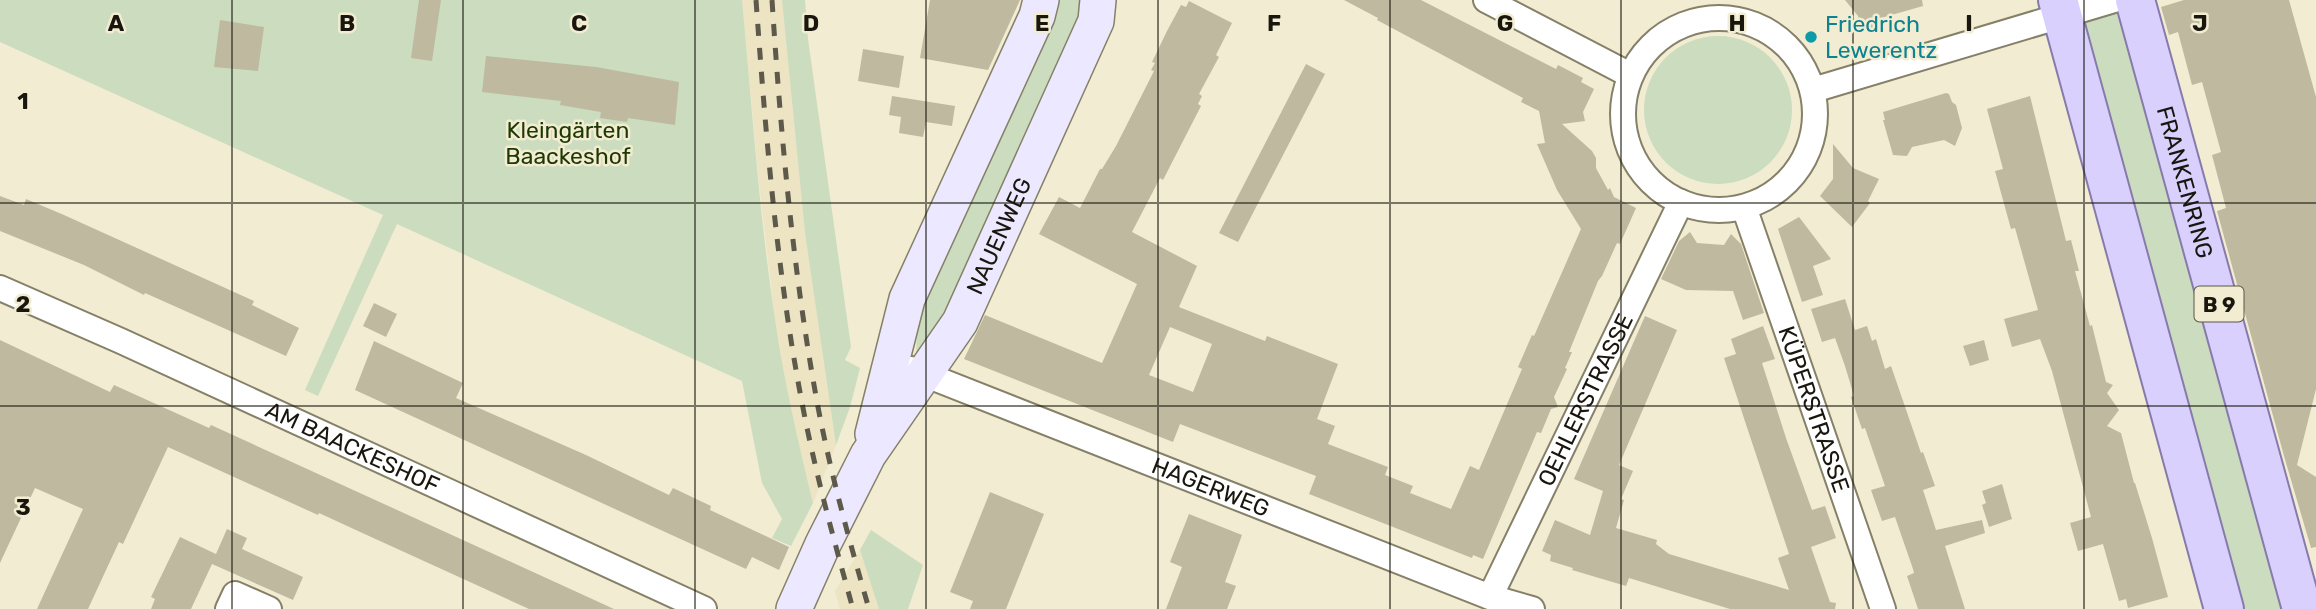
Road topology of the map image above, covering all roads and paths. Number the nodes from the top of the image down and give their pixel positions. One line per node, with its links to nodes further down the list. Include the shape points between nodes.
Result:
1 (1041, 0): 12 (street, NAUENWEG, via 907,299)
2 (1098, 0): 13 (street, NAUENWEG, via 1096,21 960,322)
3 (1486, 0): 7 (street)
4 (2113, 0): 6 (street)
5 (2135, 0): 23 (main road, FRANKENRING / B 9)
6 (2060, 8): 8 (street); 22 (main road)
7 (1630, 75): 8 (street, via 1643,54 1680,25 1727,17 1751,22 1790,48); 9 (street, via 1623,100 1629,149 1659,189)
8 (1813, 90): 10 (street, via 1816,115 1803,163 1767,198)
9 (1681, 202): 10 (street, via 1712,210); 15 (street, OEHLERSTRASSE)
10 (1744, 207): 21 (street, KÜPERSTRASSE)
11 (0, 288): 18 (street, AM BAACKESHOF)
12 (891, 360): 13 (street, HAGERWEG); 14 (street, NAUENWEG)
13 (925, 375): 14 (street, NAUENWEG); 15 (street, HAGERWEG)
14 (868, 455): 19 (street, NAUENWEG)
15 (1490, 597): 20 (street, HAGERWEG)
16 (228, 609): 17 (street, via 235,594)
17 (269, 609)
18 (704, 609)
19 (794, 609)
20 (1532, 609)
21 (1883, 609)
22 (2224, 609)
23 (2302, 609)

